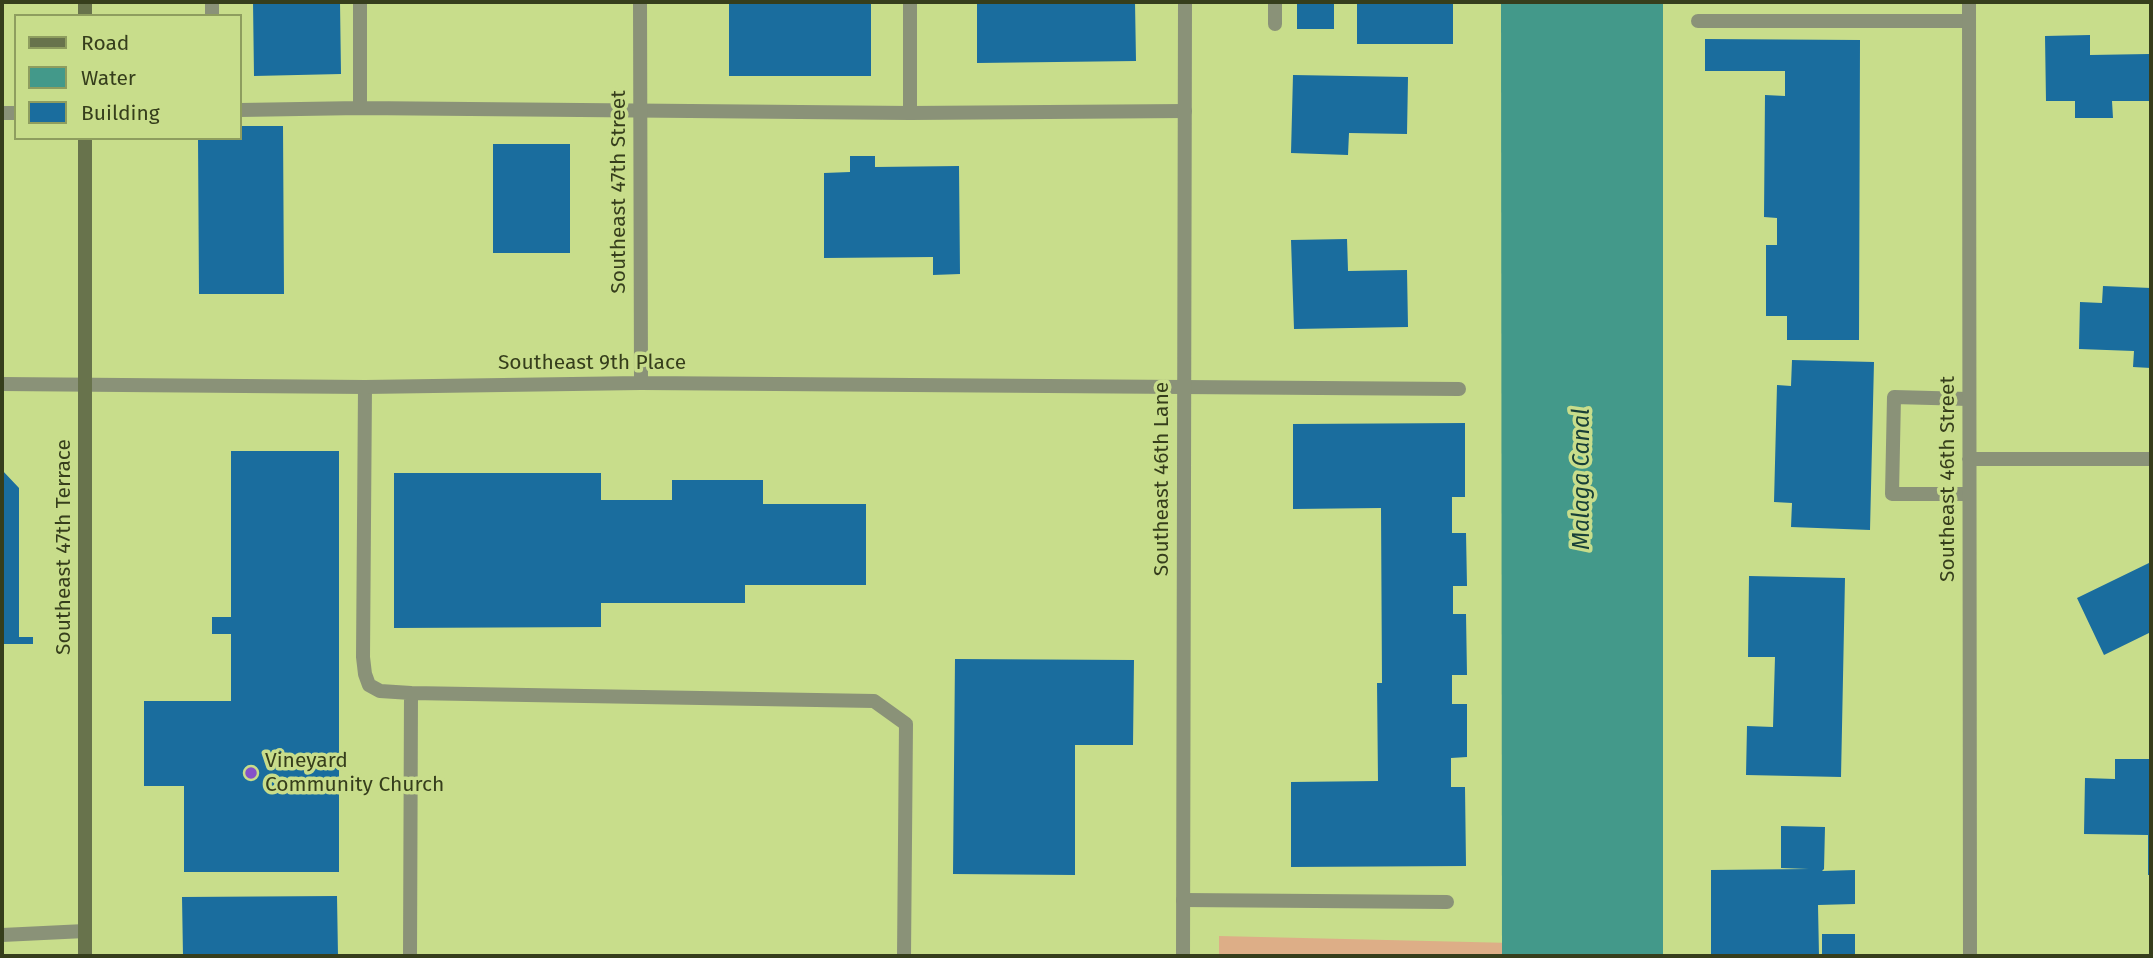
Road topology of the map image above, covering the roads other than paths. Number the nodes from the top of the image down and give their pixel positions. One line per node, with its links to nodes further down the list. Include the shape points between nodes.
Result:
1 (360, 2): 10 (street)
2 (640, 2): 12 (street, Southeast 47th Street)
3 (910, 2): 14 (street)
4 (1185, 2): 13 (street, Southeast 46th Lane)
5 (1275, 2): 9 (street)
6 (1969, 2): 8 (street, Southeast 46th Street)
7 (1698, 21): 8 (street)
8 (1969, 21): 22 (street, Southeast 46th Street)
9 (1275, 24)
10 (360, 108): 11 (street); 12 (street)
11 (242, 110)
12 (640, 110): 14 (street); 16 (street, Southeast 47th Street)
13 (1185, 111): 14 (street); 20 (street, Southeast 46th Lane)
14 (910, 113)
15 (85, 140): 18 (street, Southeast 47th Terrace)
16 (641, 383): 19 (street, Southeast 9th Place); 20 (street, Southeast 9th Place)
17 (2, 384): 18 (street, Southeast 9th Place)
18 (85, 384): 19 (street, Southeast 9th Place); 29 (street, Southeast 47th Terrace)
19 (365, 387): 26 (street, via 365,674 369,685 380,691)
20 (1182, 387): 21 (street, Southeast 9th Place); 27 (street, Southeast 46th Lane)
21 (1459, 389)
22 (1969, 399): 23 (street, Southeast 46th Street); 25 (street, via 1894,397 1892,494)
23 (1969, 459): 24 (street); 25 (street, Southeast 46th Street)
24 (2151, 459)
25 (1969, 494): 35 (street, Southeast 46th Street)
26 (411, 693): 32 (street); 33 (street, via 874,701 906,724)
27 (1183, 900): 28 (street); 34 (street, Southeast 46th Lane)
28 (1447, 901)
29 (85, 931): 30 (street); 31 (street, Southeast 47th Terrace)
30 (2, 935)
31 (85, 956)
32 (410, 956)
33 (904, 956)
34 (1183, 956)
35 (1970, 956)

